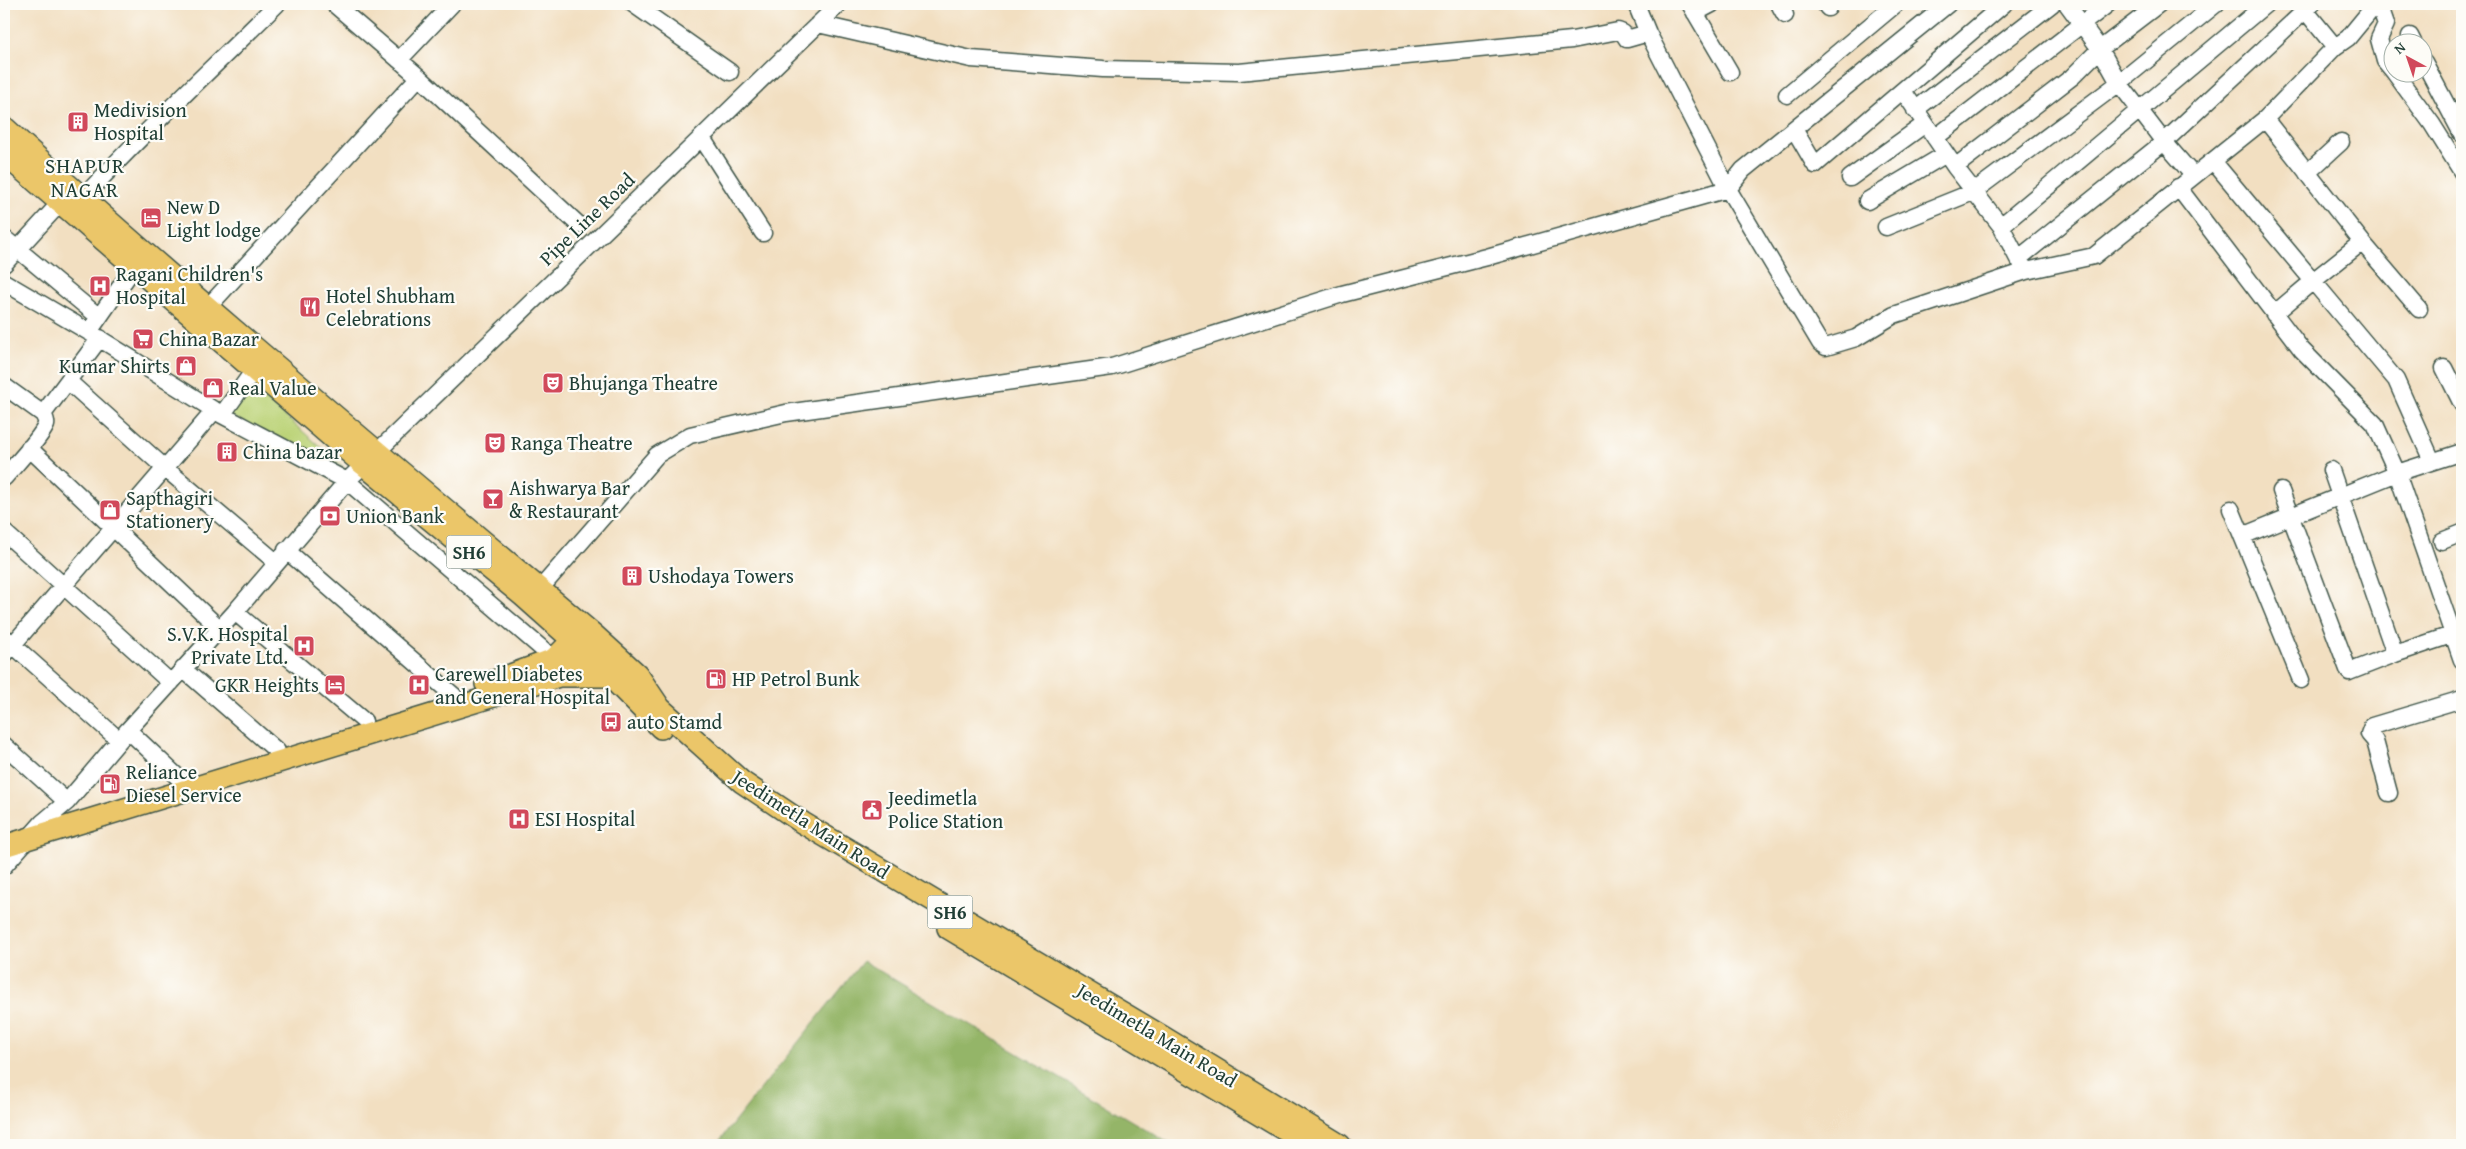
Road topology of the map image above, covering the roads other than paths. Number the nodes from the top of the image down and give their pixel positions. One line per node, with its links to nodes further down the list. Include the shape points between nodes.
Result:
1 (277, 4): 58 (street, via 130,146)
2 (334, 4): 27 (street)
3 (452, 4): 27 (street)
4 (633, 4): 28 (street)
5 (840, 4): 21 (street, Pipe Line Road)
6 (1636, 4): 23 (street)
7 (1712, 4): 20 (street)
8 (1896, 4): 35 (street)
9 (1948, 4): 42 (street)
10 (2004, 4): 34 (street)
11 (2052, 4): 36 (street)
12 (2067, 4): 22 (street)
13 (2108, 4): 22 (street)
14 (2159, 4): 25 (street)
15 (2216, 4): 33 (street)
16 (2266, 4): 37 (street)
17 (2367, 4): 24 (street, via 2343,33)
18 (2378, 4): 24 (street); 26 (street, via 2386,24 2379,39)
19 (2306, 6): 24 (street); 46 (street)
20 (1693, 8): 29 (street)
21 (818, 24): 23 (street, via 971,59 1104,69 1238,72 1572,40 1618,31 1627,39); 44 (street, Pipe Line Road)
22 (2082, 25): 25 (street); 45 (street)
23 (1648, 33): 56 (street)
24 (2338, 45): 39 (street)
25 (2100, 49): 33 (street); 49 (street, via 2072,77)
26 (2384, 57)
27 (399, 60): 30 (street)
28 (730, 72)
29 (1730, 72)
30 (419, 77): 61 (street); 73 (street)
31 (2434, 78): 38 (street)
32 (2401, 82): 52 (street)
33 (2119, 83): 37 (street); 57 (street)
34 (1902, 91): 36 (street); 42 (street, via 1815,164)
35 (1787, 95)
36 (1915, 110): 40 (street)
37 (2139, 110): 46 (street); 62 (street)
38 (2458, 117): 43 (street)
39 (2265, 120): 50 (street); 51 (street)
40 (1925, 124): 45 (street); 54 (street)
41 (4, 127): 48 (main road, Jeedimetla Main Road / SH6)
42 (1794, 129): 56 (street, via 1743,170)
43 (2462, 134)
44 (702, 138): 64 (street); 87 (street, Pipe Line Road)
45 (1935, 138): 49 (street)
46 (2164, 142): 53 (street); 69 (street)
47 (2341, 142): 51 (street)
48 (10, 151): 58 (main road, Jeedimetla Main Road / SH6); 60 (main road, Jeedimetla Main Road / SH6)
49 (1950, 160): 57 (street); 59 (street)
50 (2213, 161): 53 (street); 72 (street)
51 (2307, 172): 66 (street)
52 (2462, 172)
53 (2193, 175): 55 (street)
54 (1850, 178)
55 (2178, 187): 69 (street, via 2094,256); 75 (street)
56 (1728, 189): 69 (street, via 1820,343 1826,347 1856,338 1894,315); 106 (street, via 1342,294 1112,367 786,413 690,435 657,455)
57 (1973, 192): 62 (street); 63 (street)
58 (82, 199): 73 (main road, Jeedimetla Main Road / SH6)
59 (1867, 201)
60 (60, 202): 67 (street); 70 (main road, Jeedimetla Main Road / SH6)
61 (579, 225)
62 (2001, 226): 69 (street)
63 (1886, 227)
64 (763, 233)
65 (4, 238): 67 (street)
66 (2362, 242): 72 (street); 74 (street)
67 (18, 249): 68 (street); 76 (street)
68 (4, 264)
69 (2022, 265)
70 (134, 267): 76 (street); 79 (main road, Jeedimetla Main Road / SH6)
71 (4, 282): 77 (street)
72 (2313, 282): 75 (street); 88 (street, via 2396,380)
73 (208, 307): 87 (main road, Jeedimetla Main Road / SH6)
74 (2419, 309)
75 (2274, 314): 91 (street, via 2302,350 2375,424)
76 (99, 317): 77 (street)
77 (94, 335): 80 (street); 83 (street)
78 (2444, 368): 82 (street)
79 (254, 370): 83 (street); 87 (main road, Jeedimetla Main Road / SH6)
80 (68, 381): 84 (street); 89 (street)
81 (4, 386): 84 (street)
82 (2462, 404)
83 (218, 413): 89 (street); 93 (street)
84 (43, 414): 85 (street, via 46,425)
85 (29, 448): 92 (street); 99 (street)
86 (2462, 452): 88 (street)
87 (370, 458): 93 (street, Pipe Line Road); 98 (main road, Jeedimetla Main Road / SH6); 110 (main road, Jeedimetla Main Road / SH6)
88 (2432, 461): 91 (street)
89 (166, 469): 99 (street); 104 (street)
90 (2330, 470): 95 (street)
91 (2397, 473): 95 (street); 109 (street)
92 (4, 478)
93 (347, 481): 104 (street, Pipe Line Road); 114 (street)
94 (2281, 491): 97 (street)
95 (2341, 496): 97 (street); 112 (street)
96 (2231, 509): 102 (street)
97 (2292, 516): 102 (street); 112 (street, via 2350,672)
98 (455, 519): 106 (main road, Jeedimetla Main Road / SH6); 110 (main road, via 467,540)
99 (115, 529): 105 (street); 108 (street)
100 (4, 532): 105 (street)
101 (2462, 533): 103 (street)
102 (2242, 536): 117 (street)
103 (2442, 541)
104 (281, 556): 107 (street, Pipe Line Road); 119 (street)
105 (64, 586): 111 (street); 118 (street)
106 (540, 589): 121 (main road, Jeedimetla Main Road / SH6, via 637,674)
107 (235, 612): 108 (street, Pipe Line Road); 122 (street)
108 (219, 628): 115 (street, Pipe Line Road)
109 (2454, 634): 112 (street); 113 (street)
110 (583, 643): 114 (main road); 116 (main road, Jeedimetla Main Road / SH6); 121 (main road)
111 (7, 645): 123 (street)
112 (2395, 654)
113 (2462, 660)
114 (556, 668): 116 (main road); 119 (main road); 129 (main road)
115 (183, 669): 118 (street, Pipe Line Road); 125 (street)
116 (610, 676): 133 (main road, Jeedimetla Main Road / SH6, via 663,730 733,791)
117 (2301, 680)
118 (171, 683): 123 (street, Pipe Line Road)
119 (454, 696): 122 (main road)
120 (2462, 699): 127 (street, via 2372,726 2369,734 2375,741)
121 (654, 702): 133 (main road, Jeedimetla Main Road / SH6, via 742,782)
122 (364, 721): 125 (main road)
123 (124, 735): 126 (street); 128 (street, Pipe Line Road)
124 (4, 745): 128 (street)
125 (277, 751): 126 (main road)
126 (184, 783): 129 (main road)
127 (2389, 793)
128 (67, 802): 129 (street, Pipe Line Road)
129 (36, 830): 130 (main road); 131 (main road); 132 (street, Pipe Line Road)
130 (4, 834)
131 (4, 846)
132 (4, 866)
133 (872, 874): 134 (main road, Jeedimetla Main Road / SH6); 135 (main road, Jeedimetla Main Road / SH6, via 1163,1037)
134 (1310, 1145)
135 (1340, 1145)

